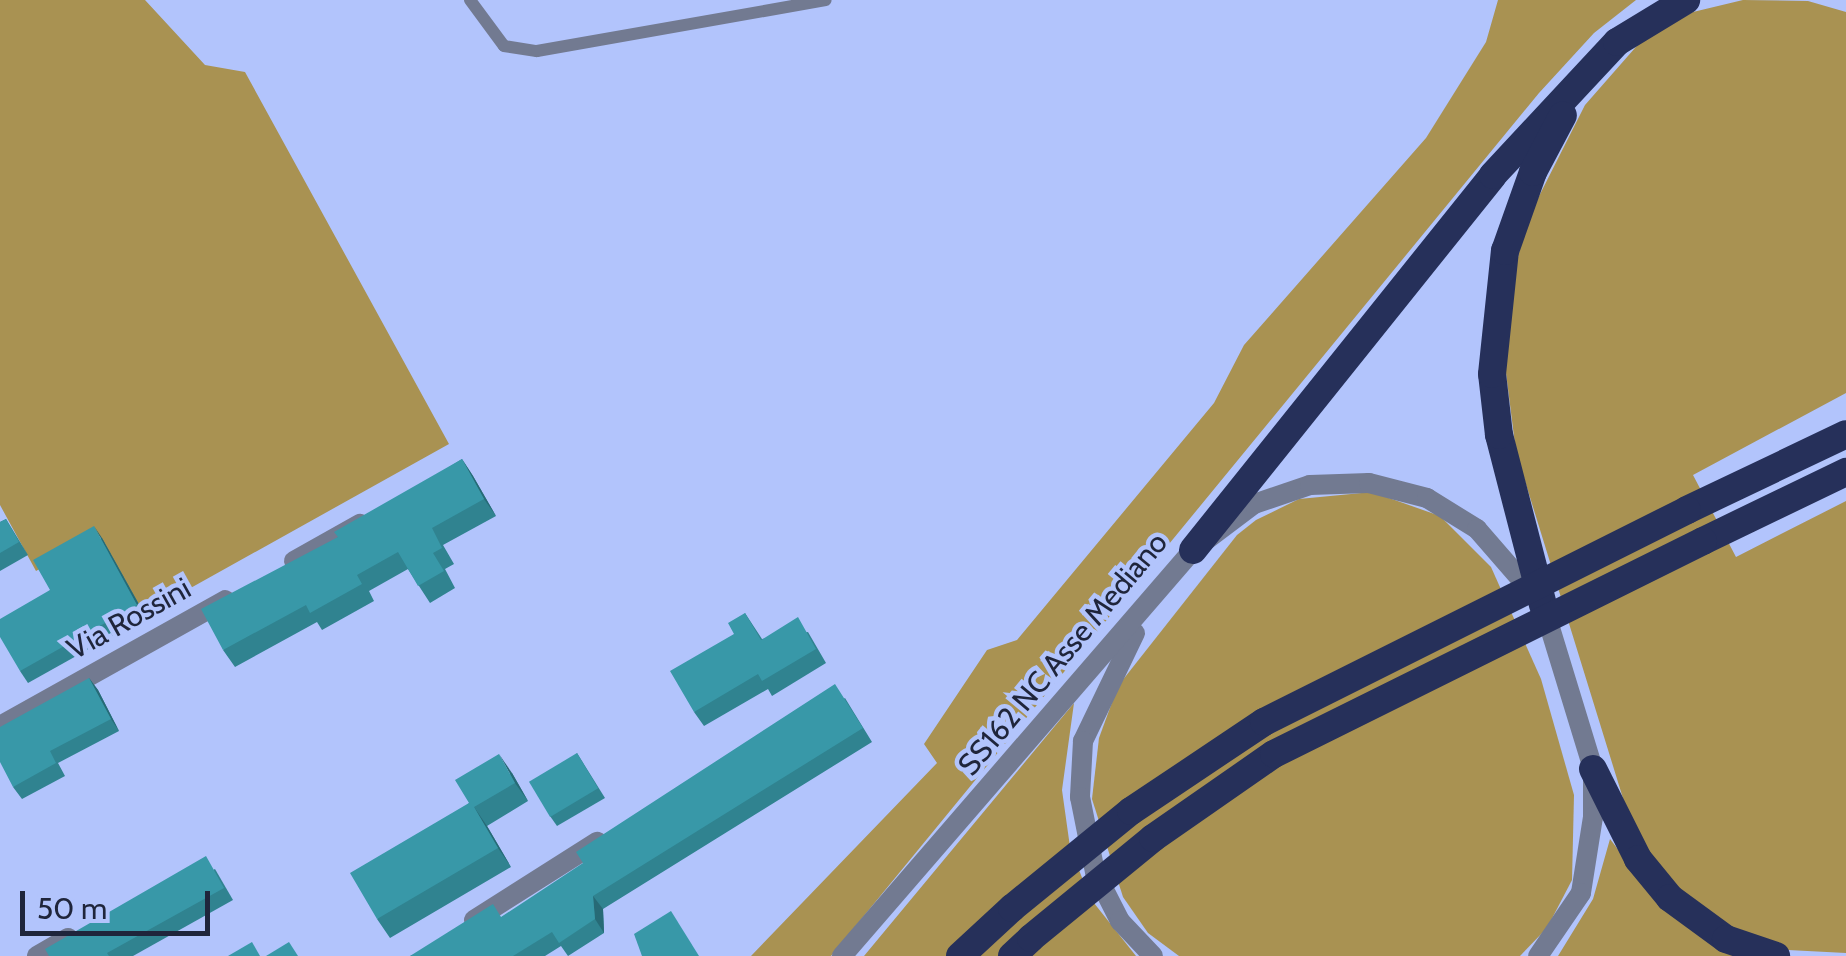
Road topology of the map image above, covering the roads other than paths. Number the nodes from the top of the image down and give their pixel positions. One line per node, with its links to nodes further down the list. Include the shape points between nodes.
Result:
1 (470, 0): 2 (lane, via 504,46 536,51)
2 (826, 0)
3 (1686, 0): 4 (highway, via 1616,42)
4 (1582, 78): 8 (highway, via 1493,176); 11 (highway, via 1533,172 1505,251 1496,311 1492,374 1499,435)
5 (1840, 435): 21 (highway, bridge, via 1264,722 1131,811)
6 (1838, 479): 18 (highway, bridge, via 1274,754 1152,838)
7 (377, 515): 9 (street)
8 (1193, 550): 11 (street, SS162 NC Asse Mediano, via 1254,504 1310,484 1369,483 1427,498 1478,529); 12 (street, SS162 NC Asse Mediano)
9 (274, 572)
10 (240, 592): 13 (street, Via Rossini)
11 (1543, 605): 14 (street, SS162 NC Asse Mediano)
12 (1148, 609): 20 (street, SS162 NC Asse Mediano); 22 (street, via 1082,741 1080,797 1096,872 1120,921)
13 (0, 726)
14 (1593, 770): 23 (street, SS162 NC Asse Mediano, via 1592,854 1580,892); 24 (highway, via 1638,860 1670,898 1726,939)
15 (616, 830): 17 (street)
16 (88, 926): 19 (street)
17 (450, 935)
18 (1021, 947)
19 (37, 956)
20 (842, 956)
21 (960, 956)
22 (1152, 956)
23 (1538, 956)
24 (1776, 956)

